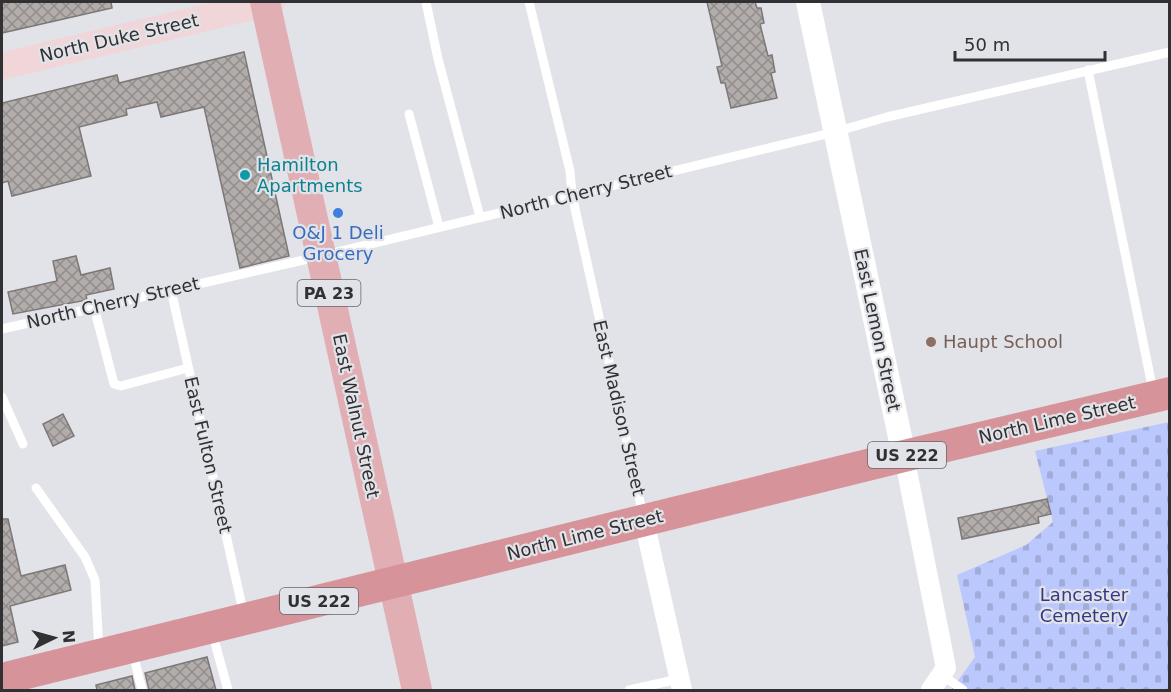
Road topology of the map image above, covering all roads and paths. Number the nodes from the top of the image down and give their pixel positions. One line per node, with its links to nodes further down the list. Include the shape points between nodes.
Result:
1 (267, 2): 6 (main road, North Duke Street); 13 (main road, East Walnut Street / PA 23)
2 (426, 2): 11 (lane)
3 (529, 2): 10 (lane, East Madison Street, via 570,171)
4 (808, 2): 9 (street, East Lemon Street)
5 (1170, 51): 7 (lane, North Cherry Street)
6 (2, 66)
7 (1088, 70): 9 (lane, North Cherry Street); 18 (lane)
8 (409, 114): 12 (lane)
9 (835, 132): 10 (lane, North Cherry Street); 21 (street, East Lemon Street)
10 (572, 195): 11 (lane, North Cherry Street); 23 (lane, East Madison Street)
11 (480, 217): 12 (lane, North Cherry Street)
12 (439, 227): 13 (lane, North Cherry Street)
13 (321, 256): 14 (lane, North Cherry Street); 24 (main road, East Walnut Street / PA 23)
14 (171, 290): 15 (lane, North Cherry Street); 17 (lane, East Fulton Street)
15 (94, 307): 16 (lane, North Cherry Street); 17 (lane, via 114,384 121,386)
16 (2, 328)
17 (188, 368): 25 (lane, East Fulton Street)
18 (1162, 395): 21 (highway, North Lime Street / US 222)
19 (2, 397): 20 (lane)
20 (23, 444)
21 (904, 456): 23 (highway, North Lime Street / US 222); 30 (street, East Lemon Street, via 946,668)
22 (36, 488): 28 (lane, via 85,557 95,580)
23 (644, 520): 24 (highway, North Lime Street / US 222); 31 (street, East Madison Street)
24 (393, 584): 25 (highway, North Lime Street / US 222); 34 (main road, East Walnut Street / PA 23)
25 (245, 620): 26 (highway, North Lime Street / US 222)
26 (211, 628): 27 (highway, North Lime Street / US 222); 33 (lane)
27 (131, 647): 28 (highway, North Lime Street / US 222); 32 (lane)
28 (99, 655): 29 (highway, North Lime Street / US 222)
29 (2, 679)
30 (937, 683): 36 (lane)
31 (681, 685): 35 (lane)
32 (142, 690)
33 (228, 690)
34 (417, 690)
35 (629, 690)
36 (963, 690)

